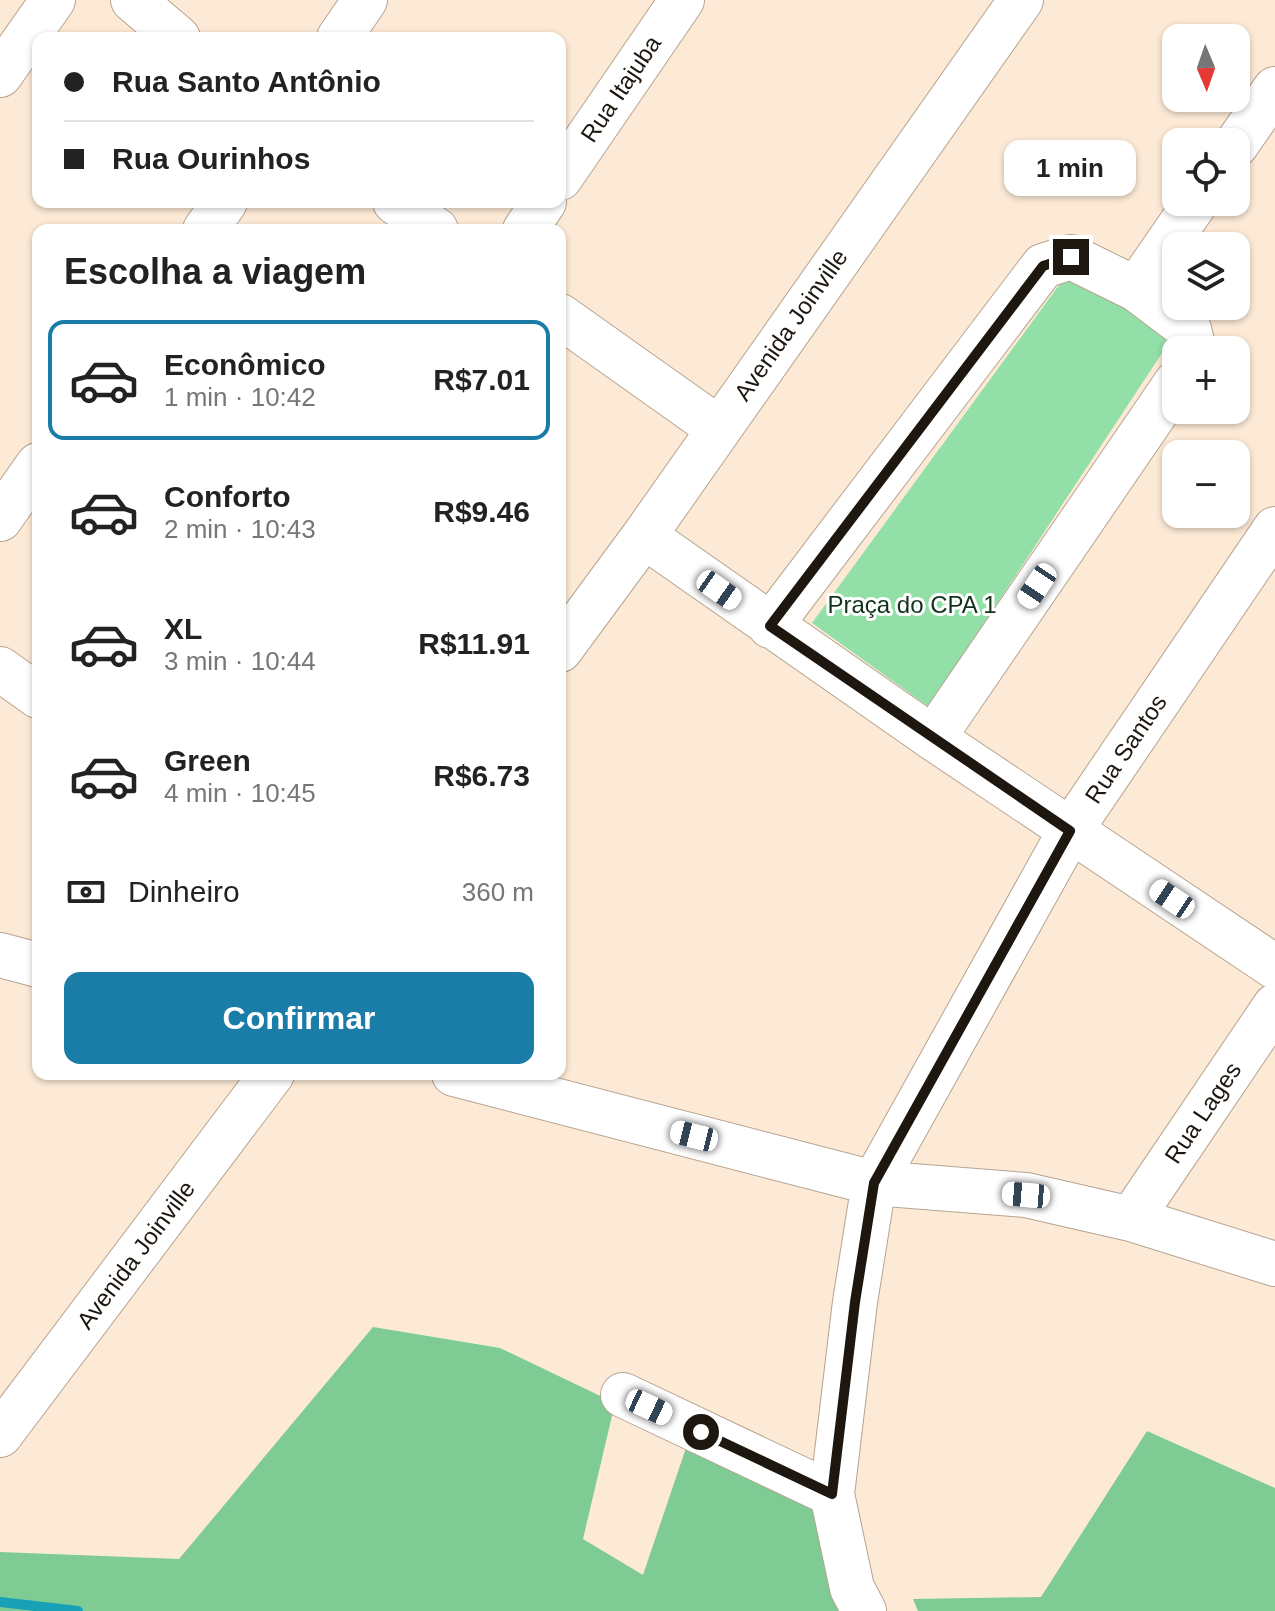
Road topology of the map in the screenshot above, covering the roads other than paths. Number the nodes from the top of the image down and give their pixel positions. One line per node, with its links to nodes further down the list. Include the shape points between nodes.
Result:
1 (53, 0): 8 (street)
2 (133, 0): 6 (street)
3 (365, 0): 7 (street)
4 (682, 0): 11 (street, Rua Itajuba)
5 (1021, 0): 19 (street, Avenida Joinville)
6 (171, 32)
7 (343, 32)
8 (0, 75)
9 (1275, 89): 10 (street)
10 (1248, 128)
11 (566, 169)
12 (404, 208): 14 (street)
13 (1186, 216): 15 (street)
14 (427, 224)
15 (1136, 289): 17 (street, via 1189,329); 24 (street, via 1071,257 1043,266)
16 (566, 320): 19 (street)
17 (1191, 336)
18 (1162, 403): 28 (street)
19 (718, 428): 23 (street, Avenida Joinville)
20 (32, 474): 21 (street)
21 (0, 519)
22 (1275, 529): 29 (street, Rua Santos)
23 (644, 536): 24 (street); 25 (street, Avenida Joinville)
24 (770, 626): 28 (street)
25 (566, 642)
26 (0, 669): 27 (street)
27 (32, 692)
28 (933, 738): 29 (street)
29 (1070, 831): 32 (street); 36 (street, Rua Santos)
30 (0, 955): 31 (street)
31 (32, 963)
32 (1275, 967)
33 (1275, 1006): 37 (street, Rua Lages)
34 (267, 1080): 40 (street, Avenida Joinville)
35 (477, 1080): 36 (street)
36 (874, 1183): 37 (street, via 1026,1195); 41 (street, Rua Santos)
37 (1131, 1219): 38 (street)
38 (1275, 1264)
39 (623, 1395): 41 (street)
40 (0, 1435)
41 (832, 1494): 42 (street, Rua Santos, via 852,1588)
42 (864, 1611)

